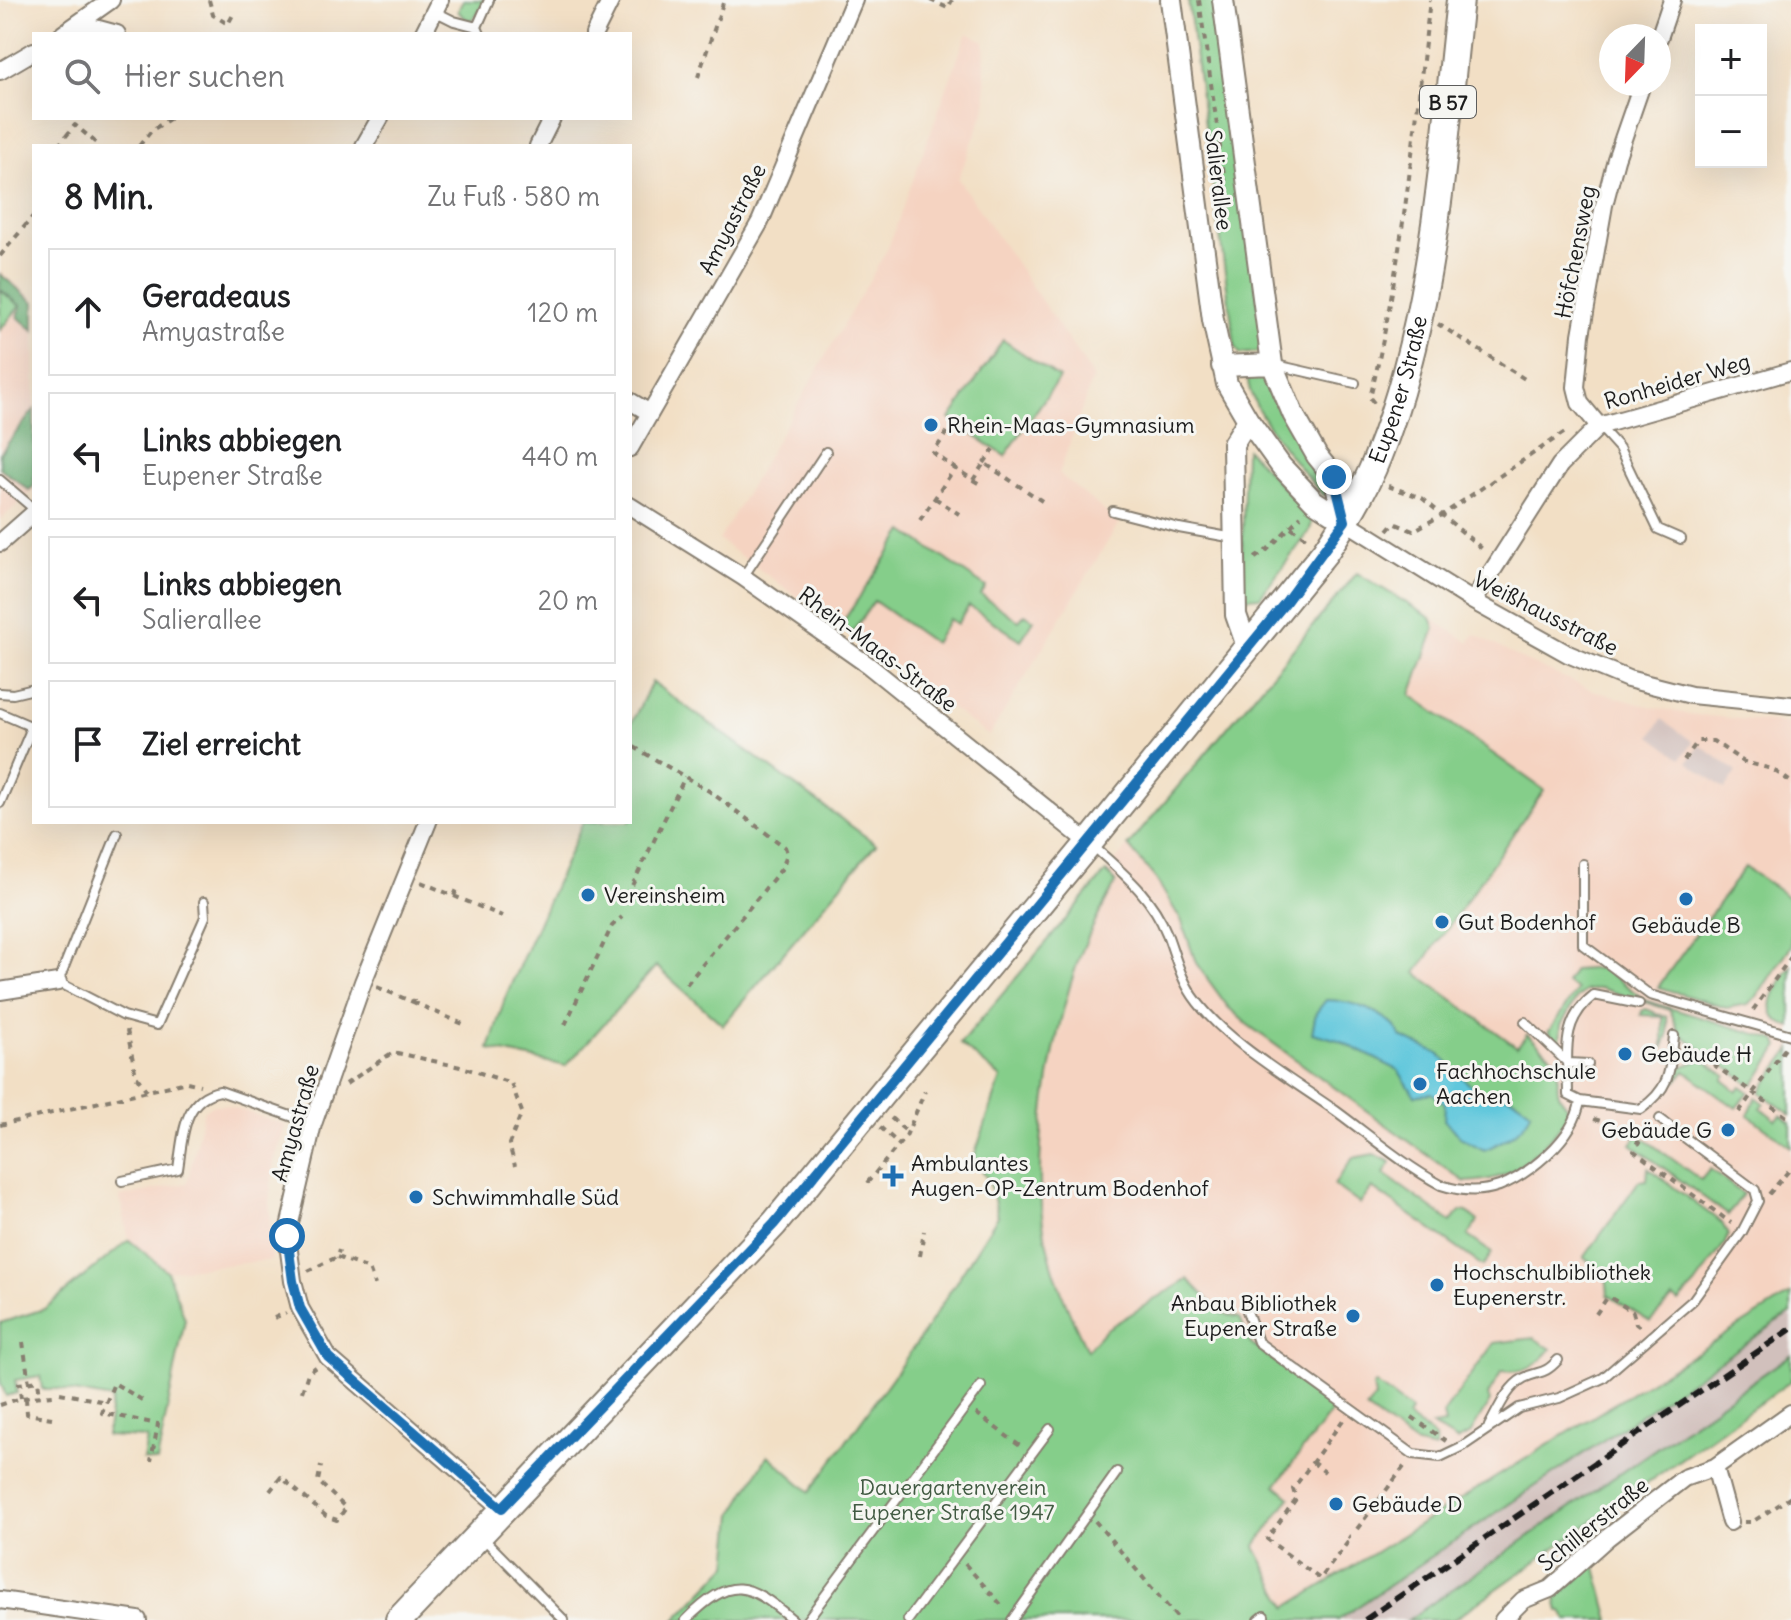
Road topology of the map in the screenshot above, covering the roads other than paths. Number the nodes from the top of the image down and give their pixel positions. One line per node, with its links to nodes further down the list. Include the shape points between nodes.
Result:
1 (111, 0): 10 (street)
2 (489, 0): 12 (lane)
3 (611, 0): 16 (street)
4 (854, 0): 29 (street, Amyastraße, via 760,222)
5 (1171, 0): 25 (street, Salierallee)
6 (1223, 0): 24 (street, Salierallee)
7 (1460, 0): 39 (main road, Eupener Straße / B 57, via 1419,312 1390,422)
8 (1672, 0): 11 (street)
9 (437, 6): 12 (lane, via 454,21); 15 (street)
10 (80, 24): 13 (street); 14 (street)
11 (1664, 24)
12 (479, 31)
13 (66, 32)
14 (110, 32)
15 (424, 32)
16 (595, 32)
17 (32, 52): 18 (street)
18 (0, 71)
19 (1638, 96): 31 (street, Höfchensweg, via 1604,205 1581,335 1576,387 1580,403)
20 (379, 120): 22 (street)
21 (551, 120): 23 (street)
22 (365, 144)
23 (539, 144)
24 (1272, 364): 25 (street); 27 (lane); 39 (street, Salierallee, via 1293,414 1334,477)
25 (1222, 366): 30 (street, Salierallee)
26 (1791, 371): 31 (street, Ronheider Weg)
27 (1355, 383)
28 (632, 402): 29 (street)
29 (650, 413): 32 (street, Amyastraße)
30 (1248, 420): 39 (street, Salierallee, via 1314,501); 40 (street, via 1233,444)
31 (1599, 426): 41 (lane, via 1619,448 1658,529); 44 (street, Ronheider Weg, via 1560,465)
32 (632, 444)
33 (826, 452): 43 (lane)
34 (0, 480): 36 (lane)
35 (632, 507): 43 (street, Rhein-Maas-Straße)
36 (32, 509)
37 (1113, 511): 40 (lane)
38 (32, 513): 42 (street)
39 (1345, 521): 44 (street, Weißhausstraße); 45 (main road, Eupener Straße / B 57)
40 (1235, 538): 45 (street, via 1236,615)
41 (1681, 539)
42 (0, 543)
43 (743, 577): 53 (street, Rhein-Maas-Straße, via 868,665)
44 (1473, 601): 48 (street, Weißhausstraße, via 1568,654 1628,679 1691,695)
45 (1248, 649): 53 (main road, Eupener Straße / B 57)
46 (32, 689): 47 (lane)
47 (0, 693)
48 (1791, 705)
49 (0, 713): 50 (lane, via 28,725 30,732)
50 (0, 803)
51 (427, 824): 68 (street, Amyastraße)
52 (117, 834): 56 (lane)
53 (1089, 843): 66 (lane, via 1139,888 1155,910 1179,971 1212,1019 1430,1179 1456,1190 1506,1185 1552,1150 1578,1114); 78 (main road, Eupener Straße / B 57, via 774,1224)
54 (1583, 864): 61 (lane, via 1583,945 1650,995)
55 (204, 902): 56 (lane, via 205,917 157,1025 124,1016)
56 (58, 982): 57 (street)
57 (0, 991)
58 (1639, 1004): 63 (lane, via 1594,995 1568,1029)
59 (1525, 1022): 63 (lane)
60 (1674, 1036): 64 (lane)
61 (1791, 1038)
62 (1661, 1058): 64 (lane)
63 (1568, 1063): 65 (lane); 66 (lane, via 1568,1095)
64 (1670, 1063): 66 (lane, via 1657,1098 1641,1109)
65 (1588, 1064)
66 (1580, 1101)
67 (1660, 1119): 75 (lane, via 1755,1190 1758,1201 1742,1232 1693,1300 1603,1378 1559,1398 1519,1408)
68 (313, 1124): 69 (lane, via 220,1091 204,1096 187,1113 178,1169); 78 (street, Amyastraße, via 287,1236 300,1308 328,1357)
69 (122, 1181)
70 (1247, 1311): 75 (lane, via 1258,1342 1413,1454 1440,1457)
71 (1558, 1360): 75 (lane, via 1546,1372 1523,1379)
72 (981, 1386): 87 (lane)
73 (1791, 1413): 76 (street, Schillerstraße)
74 (1050, 1429): 88 (lane)
75 (1486, 1430)
76 (1715, 1467): 79 (street); 90 (street, Schillerstraße, via 1684,1478 1550,1589 1523,1600)
77 (1117, 1472): 89 (lane)
78 (502, 1508): 80 (main road, Eupener Straße / B 57)
79 (1730, 1522)
80 (478, 1533): 83 (main road, Eupener Straße / B 57); 84 (lane)
81 (0, 1600): 82 (street)
82 (138, 1620)
83 (399, 1620)
84 (564, 1620)
85 (686, 1620): 86 (lane, via 723,1589 746,1589)
86 (793, 1620)
87 (807, 1620)
88 (908, 1620)
89 (1013, 1620)
90 (1503, 1620)

